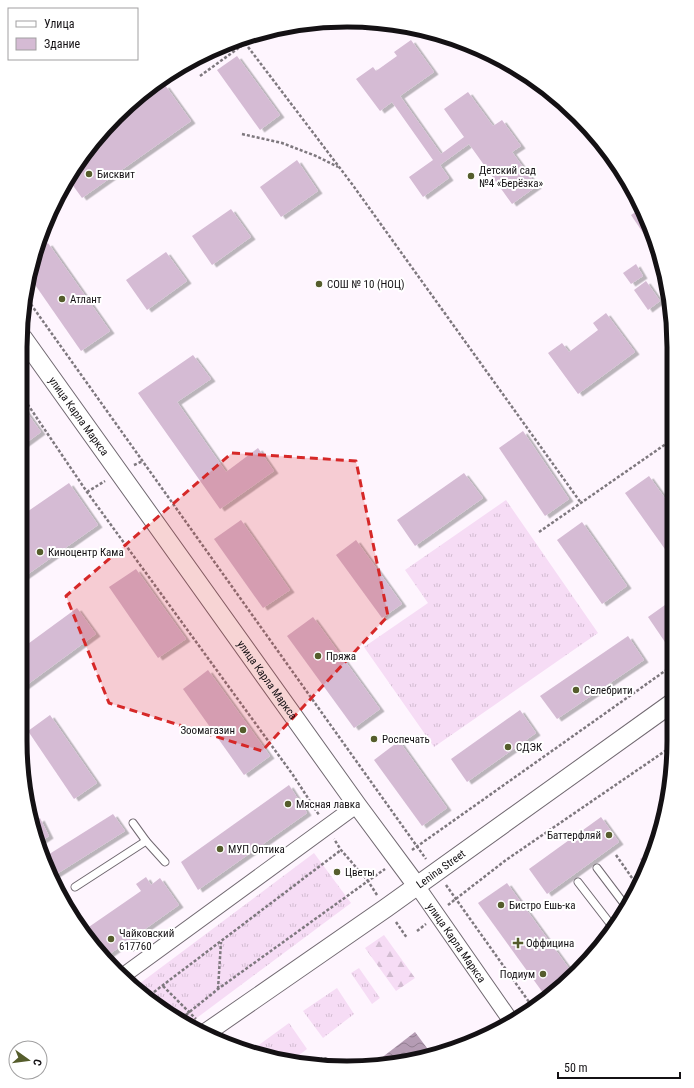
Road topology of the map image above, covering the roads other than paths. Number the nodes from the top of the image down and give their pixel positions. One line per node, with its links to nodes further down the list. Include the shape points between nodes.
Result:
1 (27, 344): 3 (street, улица Карла Маркса)
2 (667, 707): 9 (street, Lenina Street)
3 (357, 805): 9 (street, улица Карла Маркса); 13 (street)
4 (134, 823): 5 (lane)
5 (146, 841): 6 (lane); 10 (lane)
6 (165, 862)
7 (597, 868): 11 (lane)
8 (578, 882): 12 (lane)
9 (417, 886): 14 (street, улица Карла Маркса); 15 (street, Lenina Street)
10 (75, 887)
11 (623, 902)
12 (610, 923)
13 (127, 973)
14 (508, 1017)
15 (210, 1030)

